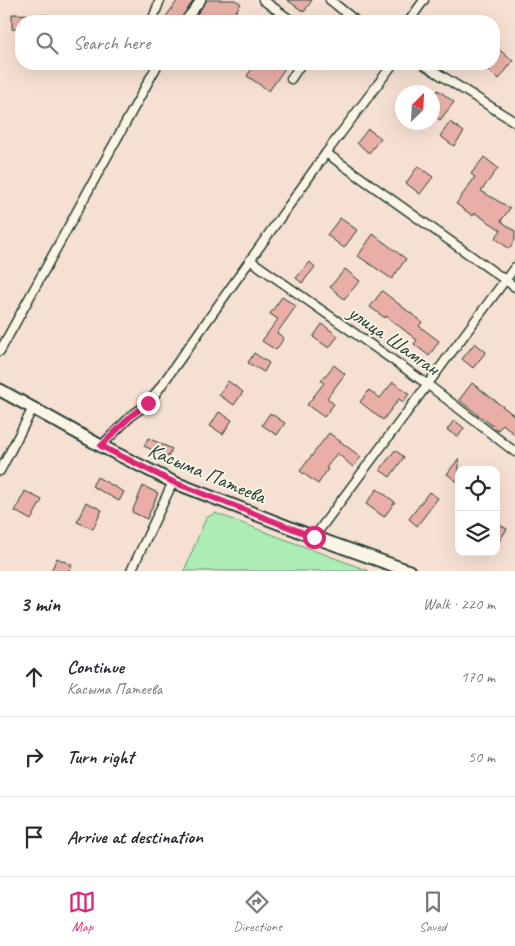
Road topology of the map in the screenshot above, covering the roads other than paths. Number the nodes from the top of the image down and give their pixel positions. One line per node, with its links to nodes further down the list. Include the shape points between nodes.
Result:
1 (160, 0): 6 (street)
2 (201, 0): 7 (street)
3 (263, 0): 8 (street)
4 (330, 0): 9 (street)
5 (424, 0): 10 (street)
6 (154, 15)
7 (190, 15)
8 (284, 15)
9 (349, 15)
10 (413, 15)
11 (153, 70): 16 (street)
12 (155, 70): 16 (street)
13 (297, 70): 17 (street)
14 (388, 70): 19 (street)
15 (433, 70): 18 (street)
16 (153, 73): 24 (street)
17 (291, 79)
18 (515, 122)
19 (326, 153): 20 (street); 22 (street)
20 (250, 260): 25 (street, улица Шамган); 28 (street, via 148,403)
21 (515, 267): 22 (street)
22 (505, 280): 23 (street); 25 (street)
23 (515, 287)
24 (0, 351)
25 (427, 384): 29 (street, улица Шамган); 32 (street)
26 (0, 390): 27 (main road, Касыма Патеева)
27 (33, 408): 28 (main road, Касыма Патеева); 30 (street)
28 (101, 446): 31 (main road, Касыма Патеева)
29 (515, 452)
30 (0, 472)
31 (173, 482): 32 (main road, Касыма Патеева); 33 (street)
32 (314, 537): 34 (main road, Касыма Патеева)
33 (131, 571)
34 (409, 571)

